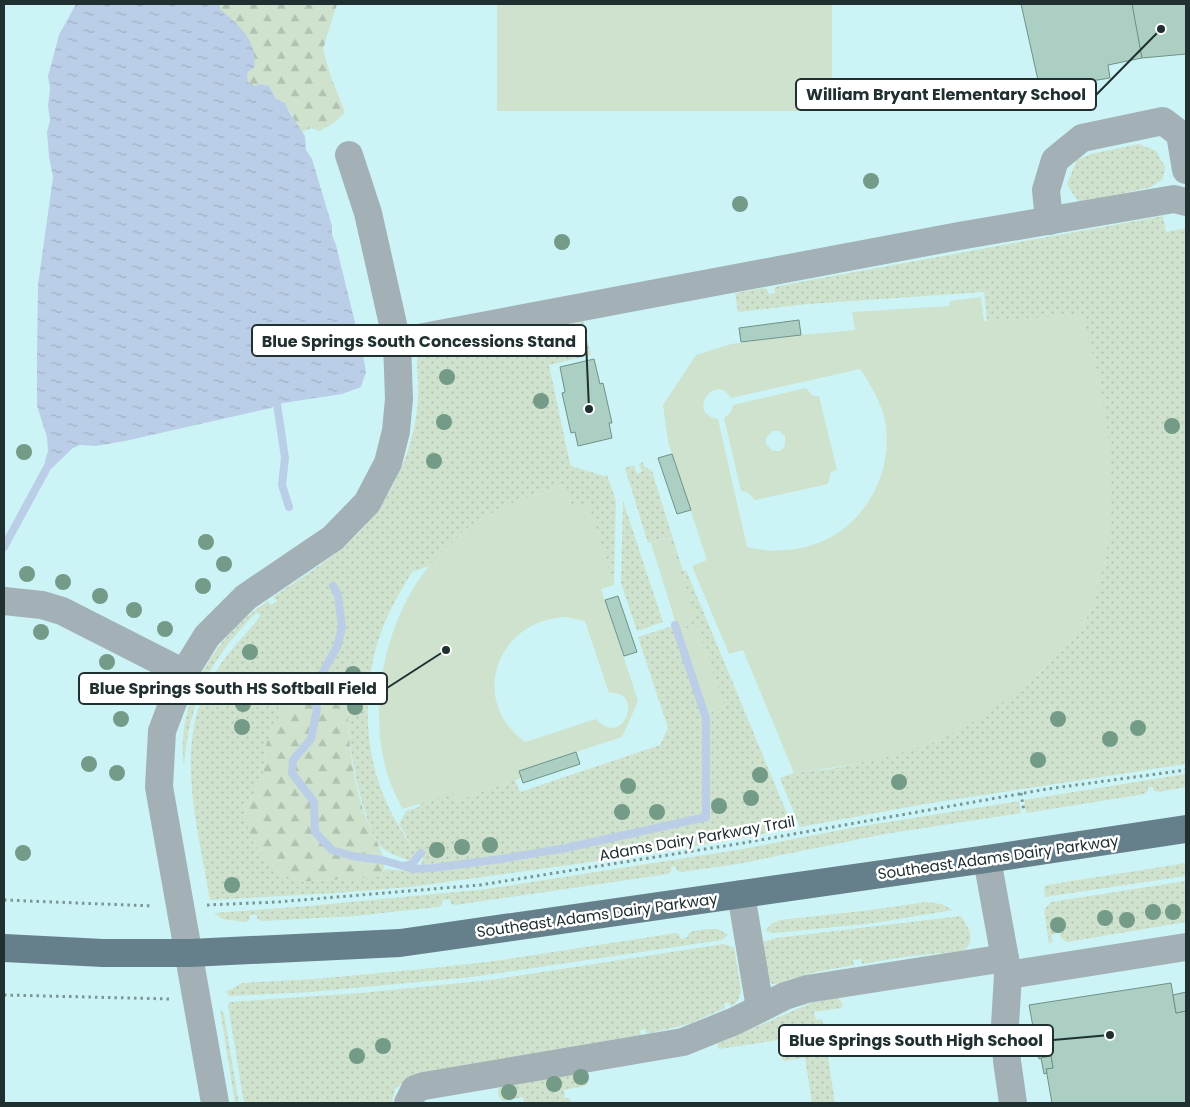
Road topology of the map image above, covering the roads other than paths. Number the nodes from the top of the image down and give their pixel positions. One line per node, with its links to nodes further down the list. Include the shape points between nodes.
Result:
1 (349, 156): 5 (street, via 368,213)
2 (1186, 170): 4 (street, via 1180,134 1163,121 1082,138 1055,160 1046,190)
3 (1186, 202): 4 (street, via 1174,199)
4 (1049, 221): 5 (street)
5 (397, 342): 7 (street, via 399,399 396,431 388,462 367,503 333,538 246,597 207,636)
6 (4, 601): 7 (street, via 42,605 62,611)
7 (184, 672): 13 (street, via 162,731 159,787)
8 (1186, 829): 9 (main road, Southeast Adams Dairy Parkway)
9 (987, 859): 10 (main road, Southeast Adams Dairy Parkway); 14 (street)
10 (741, 894): 13 (main road, Southeast Adams Dairy Parkway, via 400,943); 15 (street)
11 (1186, 947): 14 (street)
12 (4, 948): 13 (main road, Southeast Adams Dairy Parkway)
13 (190, 953): 16 (street)
14 (1007, 966): 15 (street, via 822,986 786,996); 18 (street, via 1005,1025)
15 (760, 1008): 17 (street, via 683,1042 424,1086 415,1089)
16 (215, 1103)
17 (408, 1103)
18 (1013, 1103)

